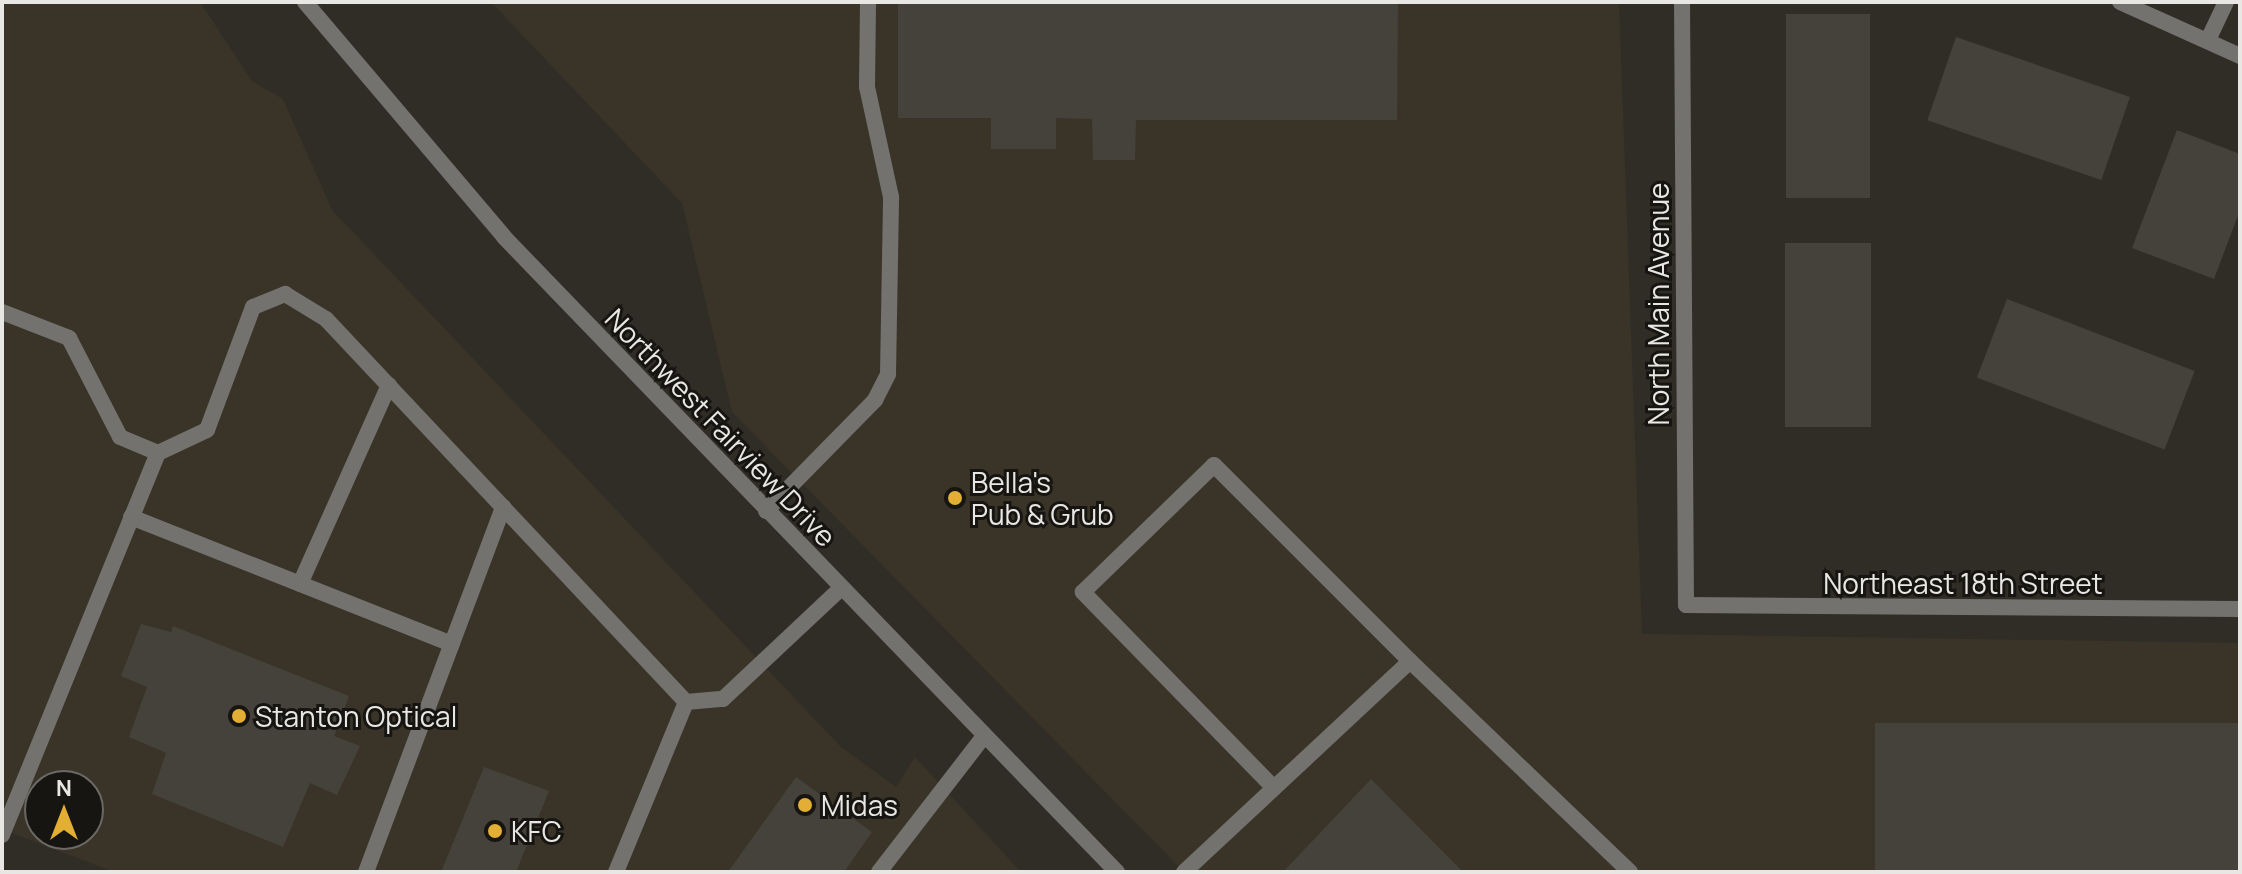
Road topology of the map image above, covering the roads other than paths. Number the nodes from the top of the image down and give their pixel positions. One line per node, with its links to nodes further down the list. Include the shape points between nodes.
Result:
1 (305, 2): 12 (street, Northwest Fairview Drive, via 504,237)
2 (868, 2): 12 (street, via 867,87 891,197 888,374 875,400)
3 (1682, 2): 16 (street, North Main Avenue)
4 (2120, 2): 6 (street)
5 (2226, 2): 6 (street)
6 (2208, 40): 7 (street)
7 (2240, 56)
8 (2, 312): 10 (street, via 69,338 120,437)
9 (389, 385): 10 (street, via 326,319 285,294 253,307 207,430); 11 (street); 14 (street)
10 (158, 453): 13 (street)
11 (503, 507): 18 (street); 20 (street)
12 (766, 511): 15 (street, Northwest Fairview Drive)
13 (131, 517): 14 (street); 23 (street)
14 (300, 584): 18 (street)
15 (841, 588): 20 (street, via 723,699); 21 (street, Northwest Fairview Drive)
16 (1686, 605): 17 (street, Northeast 18th Street)
17 (2240, 609)
18 (452, 644): 24 (street)
19 (1410, 661): 22 (street); 22 (street, via 1214,465 1083,592); 29 (street)
20 (686, 702): 25 (street)
21 (984, 736): 26 (street); 27 (street, Northwest Fairview Drive)
22 (1274, 788): 28 (street)
23 (2, 835)
24 (366, 872)
25 (616, 872)
26 (879, 872)
27 (1117, 872)
28 (1184, 872)
29 (1630, 872)

